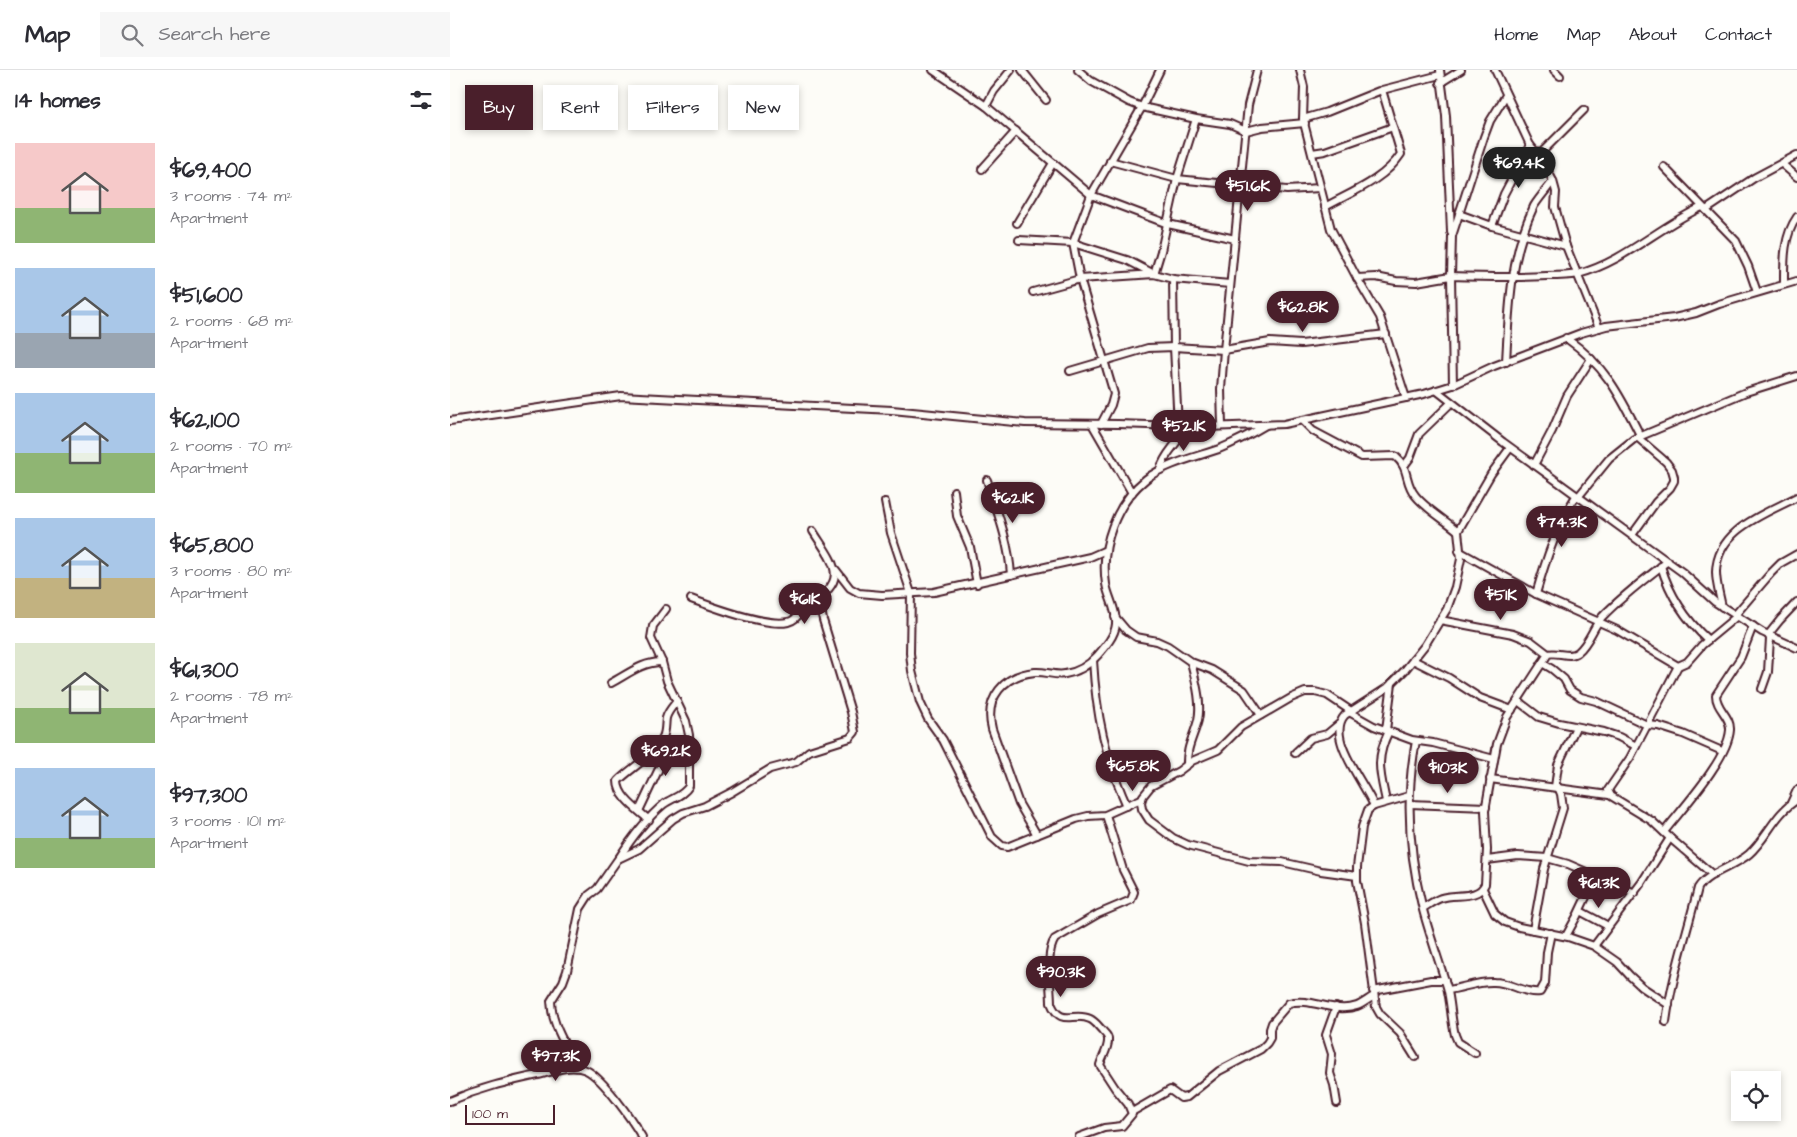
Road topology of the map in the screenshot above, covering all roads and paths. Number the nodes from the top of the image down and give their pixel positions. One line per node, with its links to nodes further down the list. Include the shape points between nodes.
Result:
1 (933, 70): 17 (street)
2 (1011, 70): 17 (street)
3 (1022, 70): 16 (street)
4 (1078, 70): 18 (street, via 1091,81)
5 (1160, 70): 18 (street)
6 (1257, 70): 23 (street, via 1248,105)
7 (1300, 70): 21 (street, via 1304,86)
8 (1461, 70): 13 (street)
9 (1495, 70): 15 (street)
10 (1554, 70): 12 (street)
11 (1440, 72): 13 (street); 22 (street, via 1382,90)
12 (1560, 76)
13 (1440, 83): 48 (street, via 1446,116)
14 (1379, 91): 21 (street)
15 (1506, 95): 25 (street); 42 (street, via 1490,120)
16 (1046, 100)
17 (986, 106): 24 (street)
18 (1142, 107): 20 (street); 29 (street)
19 (1584, 110): 28 (street)
20 (1196, 119): 23 (street); 35 (street)
21 (1304, 121): 23 (street); 26 (street)
22 (1393, 127): 26 (street, via 1325,151); 40 (street, via 1401,154 1396,161 1380,176)
23 (1246, 130): 37 (street)
24 (1016, 131): 30 (street); 33 (street)
25 (1530, 146): 28 (street); 46 (street, via 1504,194)
26 (1312, 152): 38 (street)
27 (1797, 155): 31 (street)
28 (1538, 156): 36 (street)
29 (1110, 161): 35 (street); 39 (street)
30 (1053, 162): 39 (street); 44 (street)
31 (1782, 164): 34 (street); 41 (street)
32 (1664, 167): 41 (street)
33 (982, 169)
34 (1797, 177)
35 (1177, 179): 37 (street); 45 (street)
36 (1553, 181): 47 (street, via 1535,205); 52 (street, via 1555,207)
37 (1240, 185): 38 (street, via 1287,190); 49 (street)
38 (1320, 188): 40 (street)
39 (1091, 195): 45 (street); 51 (street)
40 (1325, 207): 56 (street, via 1330,229)
41 (1704, 208): 54 (street, via 1680,217 1652,238); 64 (street, via 1736,241)
42 (1459, 214): 46 (street); 48 (street)
43 (1797, 217): 62 (street, via 1785,247)
44 (1017, 223)
45 (1168, 224): 49 (street); 53 (street)
46 (1492, 226): 47 (street)
47 (1524, 235): 52 (street); 57 (street)
48 (1452, 236): 55 (street)
49 (1235, 239): 61 (street)
50 (1019, 240): 51 (street)
51 (1073, 244): 53 (street, via 1127,260); 58 (street)
52 (1566, 246): 54 (street)
53 (1154, 274): 58 (street); 59 (street)
54 (1577, 274): 57 (street); 65 (street)
55 (1451, 276): 56 (street, via 1416,282); 57 (street); 75 (street)
56 (1356, 278): 66 (street, via 1380,317)
57 (1512, 278): 72 (street)
58 (1080, 279): 63 (street); 71 (street)
59 (1173, 279): 61 (street); 68 (street)
60 (1797, 281): 62 (street)
61 (1230, 284): 69 (street)
62 (1784, 284): 64 (street)
63 (1032, 292)
64 (1757, 292): 65 (street, via 1696,313)
65 (1599, 328): 67 (street)
66 (1386, 334): 69 (street, via 1301,344 1270,342); 77 (street)
67 (1566, 338): 70 (street); 72 (street)
68 (1174, 347): 69 (street); 71 (street, via 1148,348); 84 (street)
69 (1224, 350): 86 (street)
70 (1591, 359): 87 (street, via 1623,401); 89 (street, via 1567,396)
71 (1105, 362): 73 (street); 82 (street, via 1114,394)
72 (1506, 362): 75 (street)
73 (1070, 371)
74 (1797, 376): 87 (street, via 1746,392)
75 (1453, 384): 76 (street)
76 (1436, 390): 77 (street); 78 (street)
77 (1406, 398): 79 (street)
78 (1451, 402): 88 (street); 90 (street, via 1419,434)
79 (1302, 420): 83 (street); 90 (street, via 1313,431 1358,455 1395,456)
80 (450, 421): 81 (street, via 620,396 892,410 1025,423)
81 (1092, 424): 82 (street); 94 (street)
82 (1101, 424): 84 (street)
83 (1267, 425): 86 (street); 91 (street, via 1242,440)
84 (1178, 426): 85 (street)
85 (1185, 426): 86 (street); 91 (street, via 1179,441 1164,457)
86 (1222, 426)
87 (1639, 436): 95 (street, via 1609,459); 100 (street, via 1666,462 1674,481)
88 (1510, 448): 89 (street); 99 (street)
89 (1534, 465): 95 (street)
90 (1404, 466): 99 (street, via 1414,495)
91 (1160, 470): 94 (street)
92 (986, 480): 107 (street, via 1005,532)
93 (954, 490): 108 (street, via 957,516 970,547)
94 (1132, 493): 101 (street, via 1111,529)
95 (1577, 497): 100 (street); 110 (street, via 1554,539)
96 (1797, 497): 114 (street, via 1730,536 1716,573)
97 (885, 502): 109 (street, via 891,533)
98 (813, 531): 106 (street)
99 (1458, 531): 102 (street)
100 (1632, 535): 104 (street)
101 (1106, 550): 107 (street, via 1090,557); 117 (street, via 1105,582)
102 (1460, 551): 110 (street); 118 (street, via 1455,588)
103 (1797, 554): 116 (street, via 1776,568)
104 (1668, 561): 105 (street); 114 (street)
105 (1661, 566): 119 (street); 122 (street, via 1668,588 1682,613)
106 (836, 570): 109 (street, via 850,588 859,593); 111 (street, via 832,584)
107 (1011, 575): 108 (street)
108 (977, 584): 109 (street)
109 (911, 593): 167 (street, via 912,671 928,719 943,740 998,844 1008,847)
110 (1536, 594): 119 (street)
111 (819, 599): 112 (street, via 787,622 769,622); 170 (street, via 855,732 850,738 809,750 796,762 770,769 705,806 683,814 639,849)
112 (691, 600)
113 (1797, 602): 121 (street)
114 (1722, 607): 116 (street)
115 (666, 609): 127 (street, via 652,626 650,638)
116 (1736, 615): 120 (street); 122 (street)
117 (1115, 617): 125 (street, via 1112,636); 128 (street, via 1136,637 1168,646)
118 (1440, 620): 124 (street, via 1513,634); 126 (street)
119 (1599, 621): 124 (street, via 1578,653); 130 (street)
120 (1753, 626): 121 (street); 146 (street, via 1741,657 1716,695 1730,725 1728,742)
121 (1768, 635): 123 (street); 133 (street, via 1768,672)
122 (1708, 640): 130 (street, via 1687,662)
123 (1797, 648)
124 (1548, 654): 129 (street)
125 (1093, 660): 160 (street, via 1106,752); 167 (street, via 1082,669 1063,675 1036,672 1015,678 1001,685 993,700 989,718 996,744 1018,804)
126 (1413, 660): 132 (street); 136 (street, via 1480,698)
127 (662, 662): 131 (street, via 644,665); 134 (street)
128 (1191, 662): 138 (street, via 1212,670 1244,690); 149 (street, via 1199,709)
129 (1542, 663): 135 (street); 140 (street, via 1581,697)
130 (1678, 666): 140 (street)
131 (611, 683)
132 (1392, 683): 137 (street); 142 (street)
133 (1762, 689)
134 (677, 701): 143 (street, via 686,721); 163 (street, via 668,712 660,742 618,781 623,796)
135 (1518, 701): 136 (street); 141 (street, via 1539,717)
136 (1512, 710): 148 (street)
137 (1350, 712): 138 (street, via 1327,695 1305,692); 139 (street); 142 (street)
138 (1261, 715): 149 (street, via 1241,727 1218,750)
139 (1339, 724): 147 (street, via 1327,734 1311,738); 161 (street, via 1342,747)
140 (1647, 724): 145 (street); 146 (street, via 1683,734)
141 (1576, 727): 145 (street, via 1604,732); 151 (street, via 1558,765)
142 (1387, 731): 144 (street); 157 (street, via 1379,762)
143 (689, 739): 163 (street, via 664,758); 165 (street, via 688,786)
144 (1416, 741): 148 (street); 154 (street)
145 (1636, 746): 153 (street, via 1611,784)
146 (1722, 751): 166 (street)
147 (1294, 753)
148 (1494, 759): 150 (street)
149 (1186, 765): 155 (street, via 1151,786)
150 (1490, 779): 151 (street); 162 (street)
151 (1557, 787): 153 (street); 169 (street, via 1563,808)
152 (1797, 790): 159 (street)
153 (1609, 795): 166 (street, via 1652,820)
154 (1409, 796): 157 (street); 158 (street)
155 (1141, 799): 160 (street); 173 (street, via 1142,809 1149,820 1172,838 1188,845 1248,862 1282,862)
156 (1797, 800): 159 (street)
157 (1386, 801): 161 (street)
158 (1410, 804): 162 (street); 177 (street, via 1413,852)
159 (1790, 804): 172 (street, via 1749,854)
160 (1127, 806): 164 (street)
161 (1374, 806): 173 (street, via 1368,810 1362,827)
162 (1486, 807): 171 (street)
163 (639, 811): 165 (street)
164 (1106, 815): 167 (street, via 1076,819); 195 (street, via 1133,896 1131,900 1055,938 1050,962 1051,1004 1060,1016 1090,1019 1107,1036 1100,1065)
165 (649, 820): 170 (street)
166 (1664, 832): 168 (street)
167 (1037, 835)
168 (1670, 838): 172 (street); 176 (street)
169 (1547, 858): 171 (street, via 1518,856); 174 (street); 180 (street)
170 (618, 859): 192 (street, via 580,909 567,971 551,1001 557,1032)
171 (1487, 860): 175 (street)
172 (1713, 875): 187 (street, via 1702,881 1698,888)
173 (1357, 876): 186 (street)
174 (1596, 876): 176 (street); 178 (street)
175 (1483, 889): 177 (street, via 1441,898); 180 (street, via 1495,914 1505,922)
176 (1634, 893): 179 (street)
177 (1423, 908): 184 (street)
178 (1580, 910): 179 (street); 182 (street)
179 (1608, 926): 183 (street)
180 (1533, 930): 181 (street)
181 (1550, 933): 182 (street); 185 (street, via 1545,983 1540,992 1493,982)
182 (1566, 936): 183 (street)
183 (1594, 946): 187 (street)
184 (1444, 980): 185 (street); 186 (street)
185 (1448, 990): 190 (street, via 1454,1035 1458,1042)
186 (1374, 993): 188 (street, via 1357,1006); 191 (street, via 1380,1014 1400,1033)
187 (1668, 1005): 189 (street)
188 (1336, 1007): 194 (street, via 1326,1035 1332,1054 1330,1073); 195 (street, via 1302,1002 1287,1004 1272,1023 1270,1038 1261,1049 1220,1071 1184,1099 1170,1090)
189 (1666, 1022)
190 (1475, 1053)
191 (1415, 1057)
192 (576, 1067): 193 (street, via 509,1080); 196 (street, via 588,1071 603,1084)
193 (450, 1101)
194 (1337, 1103)
195 (1132, 1112): 197 (street, via 1122,1126 1104,1128)
196 (642, 1137)
197 (1079, 1137)

